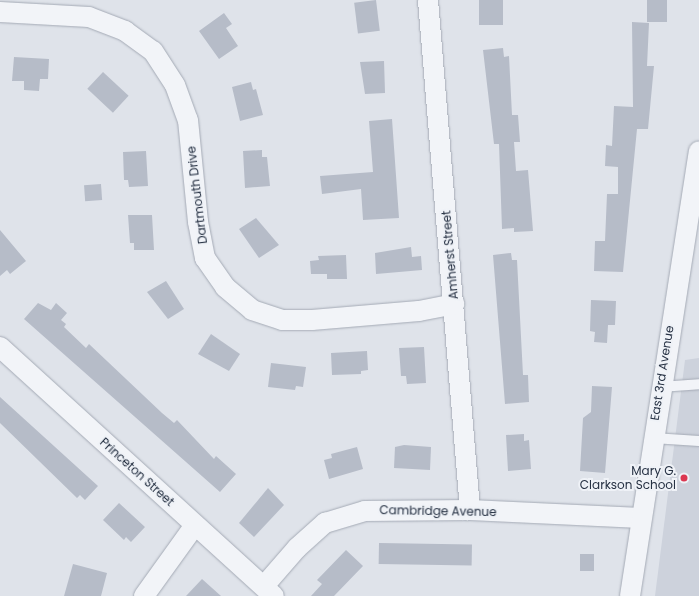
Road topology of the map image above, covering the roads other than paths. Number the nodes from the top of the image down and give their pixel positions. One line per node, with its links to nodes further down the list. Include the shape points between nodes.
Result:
1 (428, 0): 4 (street, Amherst Street)
2 (0, 12): 4 (street, Dartmouth Drive, via 89,17 125,31 153,51 175,85 188,120 198,222 205,258 225,287 252,310 282,320 312,320 419,311)
3 (699, 151): 7 (street, East 3rd Avenue)
4 (454, 304): 10 (street, Amherst Street)
5 (0, 347): 12 (street, Princeton Street)
6 (699, 384): 7 (lane)
7 (660, 387): 8 (street, East 3rd Avenue)
8 (652, 438): 9 (lane); 11 (street, East 3rd Avenue)
9 (699, 441)
10 (470, 510): 11 (street, Cambridge Avenue); 13 (street, Cambridge Avenue, via 365,511 325,523 297,548)
11 (641, 518): 15 (street, East 3rd Avenue)
12 (195, 525): 13 (street, Princeton Street); 14 (street)
13 (269, 591)
14 (144, 596)
15 (630, 596)

